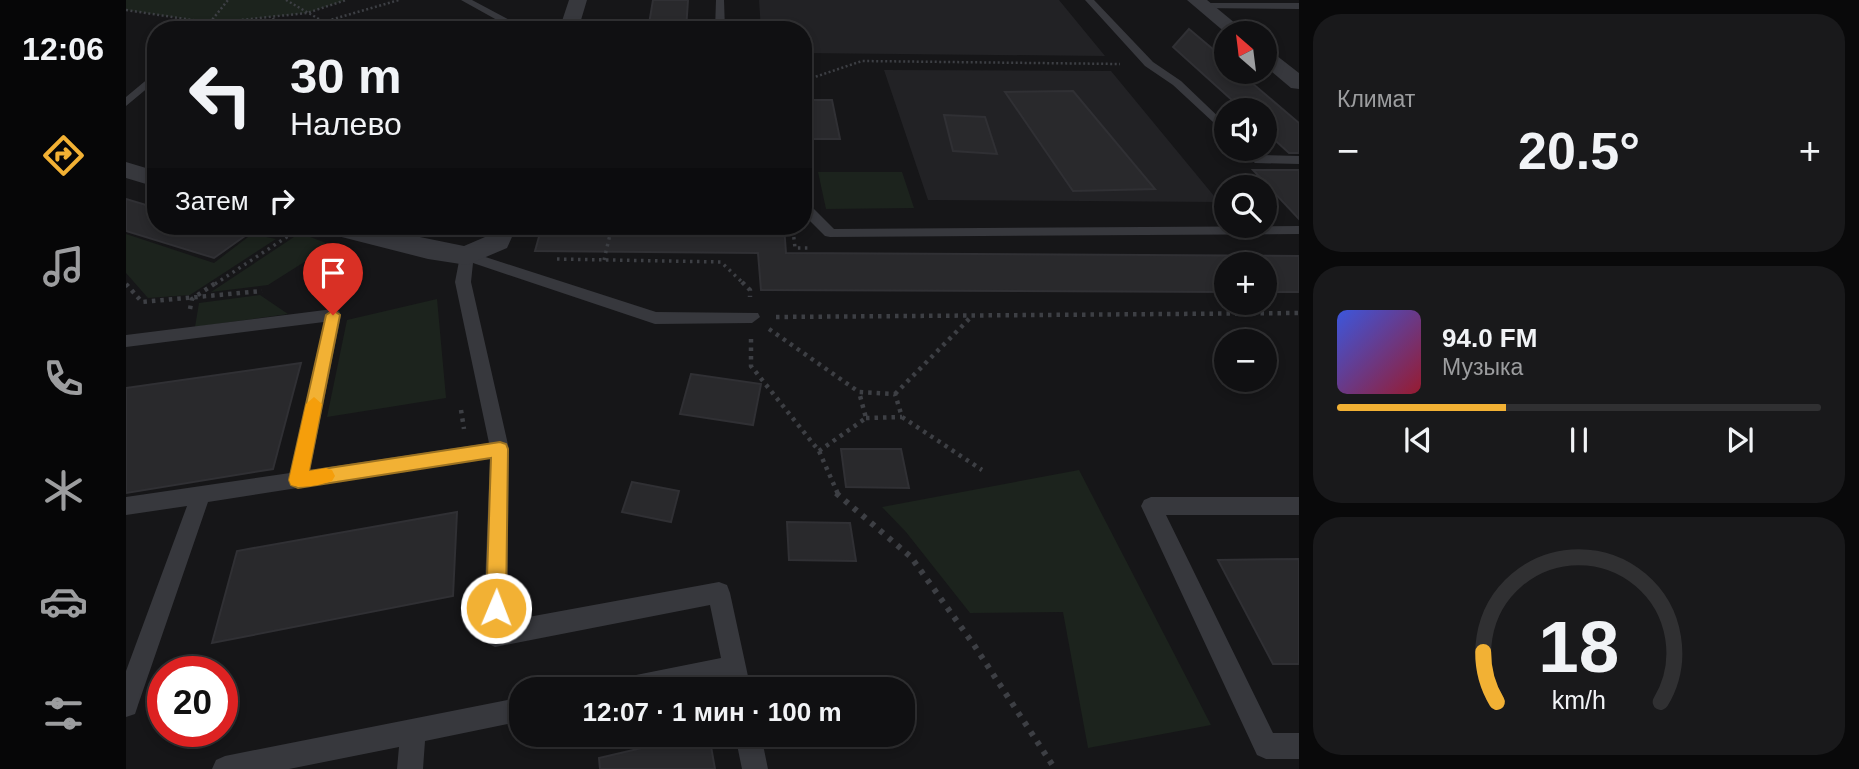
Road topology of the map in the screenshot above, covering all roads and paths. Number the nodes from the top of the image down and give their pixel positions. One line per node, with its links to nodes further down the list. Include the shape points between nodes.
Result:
1 (228, 0): 15 (path)
2 (286, 0): 12 (path)
3 (345, 0): 12 (path)
4 (400, 0): 19 (path)
5 (466, 0): 20 (lane)
6 (578, 0): 21 (street)
7 (720, 0): 22 (lane)
8 (1089, 0): 24 (lane)
9 (1199, 3): 10 (lane); 23 (street)
10 (1299, 6)
11 (126, 10): 14 (path)
12 (307, 13): 13 (path); 18 (path)
13 (273, 18): 16 (path); 17 (path)
14 (199, 21)
15 (213, 21)
16 (236, 21)
17 (274, 21)
18 (321, 21)
19 (326, 21)
20 (506, 21)
21 (571, 21)
22 (720, 21)
23 (1222, 21)
24 (1149, 64): 26 (path, via 862,61); 30 (lane, via 1177,83)
25 (1278, 66): 28 (street)
26 (812, 78)
27 (147, 83): 29 (lane)
28 (1299, 83)
29 (126, 103)
30 (1214, 119)
31 (1277, 159): 32 (lane)
32 (1299, 159)
33 (126, 170): 34 (street)
34 (147, 176)
35 (812, 215): 36 (lane, via 830,233)
36 (1299, 230)
37 (288, 235): 46 (path)
38 (394, 235): 41 (street)
39 (498, 235): 41 (street)
40 (610, 235): 43 (path)
41 (467, 256): 49 (lane, via 655,318); 57 (lane, via 463,282)
42 (552, 259): 43 (path)
43 (604, 260): 49 (path, via 720,262 750,290)
44 (126, 284): 46 (path, via 142,302)
45 (262, 290): 46 (path)
46 (192, 299): 50 (path)
47 (1299, 313): 48 (path)
48 (972, 316): 49 (path); 53 (path)
49 (752, 317): 52 (path); 58 (path, via 751,366)
50 (186, 334): 51 (lane); 61 (lane, via 333,315)
51 (126, 341)
52 (859, 392): 53 (path); 56 (path)
53 (895, 394): 55 (path)
54 (460, 401): 59 (path)
55 (902, 417): 56 (path); 60 (path)
56 (866, 418): 58 (path)
57 (500, 449): 59 (lane); 65 (lane, via 495,635 719,593)
58 (819, 452): 74 (path, via 835,492 911,557)
59 (468, 454): 61 (lane)
60 (982, 470)
61 (298, 480): 62 (lane)
62 (201, 495): 63 (lane); 66 (lane)
63 (126, 506)
64 (1299, 506): 69 (lane, via 1151,506 1266,746)
65 (736, 677)
66 (126, 705)
67 (509, 712): 68 (lane)
68 (413, 731): 71 (lane); 72 (lane)
69 (1299, 746)
70 (750, 747): 73 (lane)
71 (225, 769)
72 (410, 769)
73 (755, 769)
74 (1055, 769)

